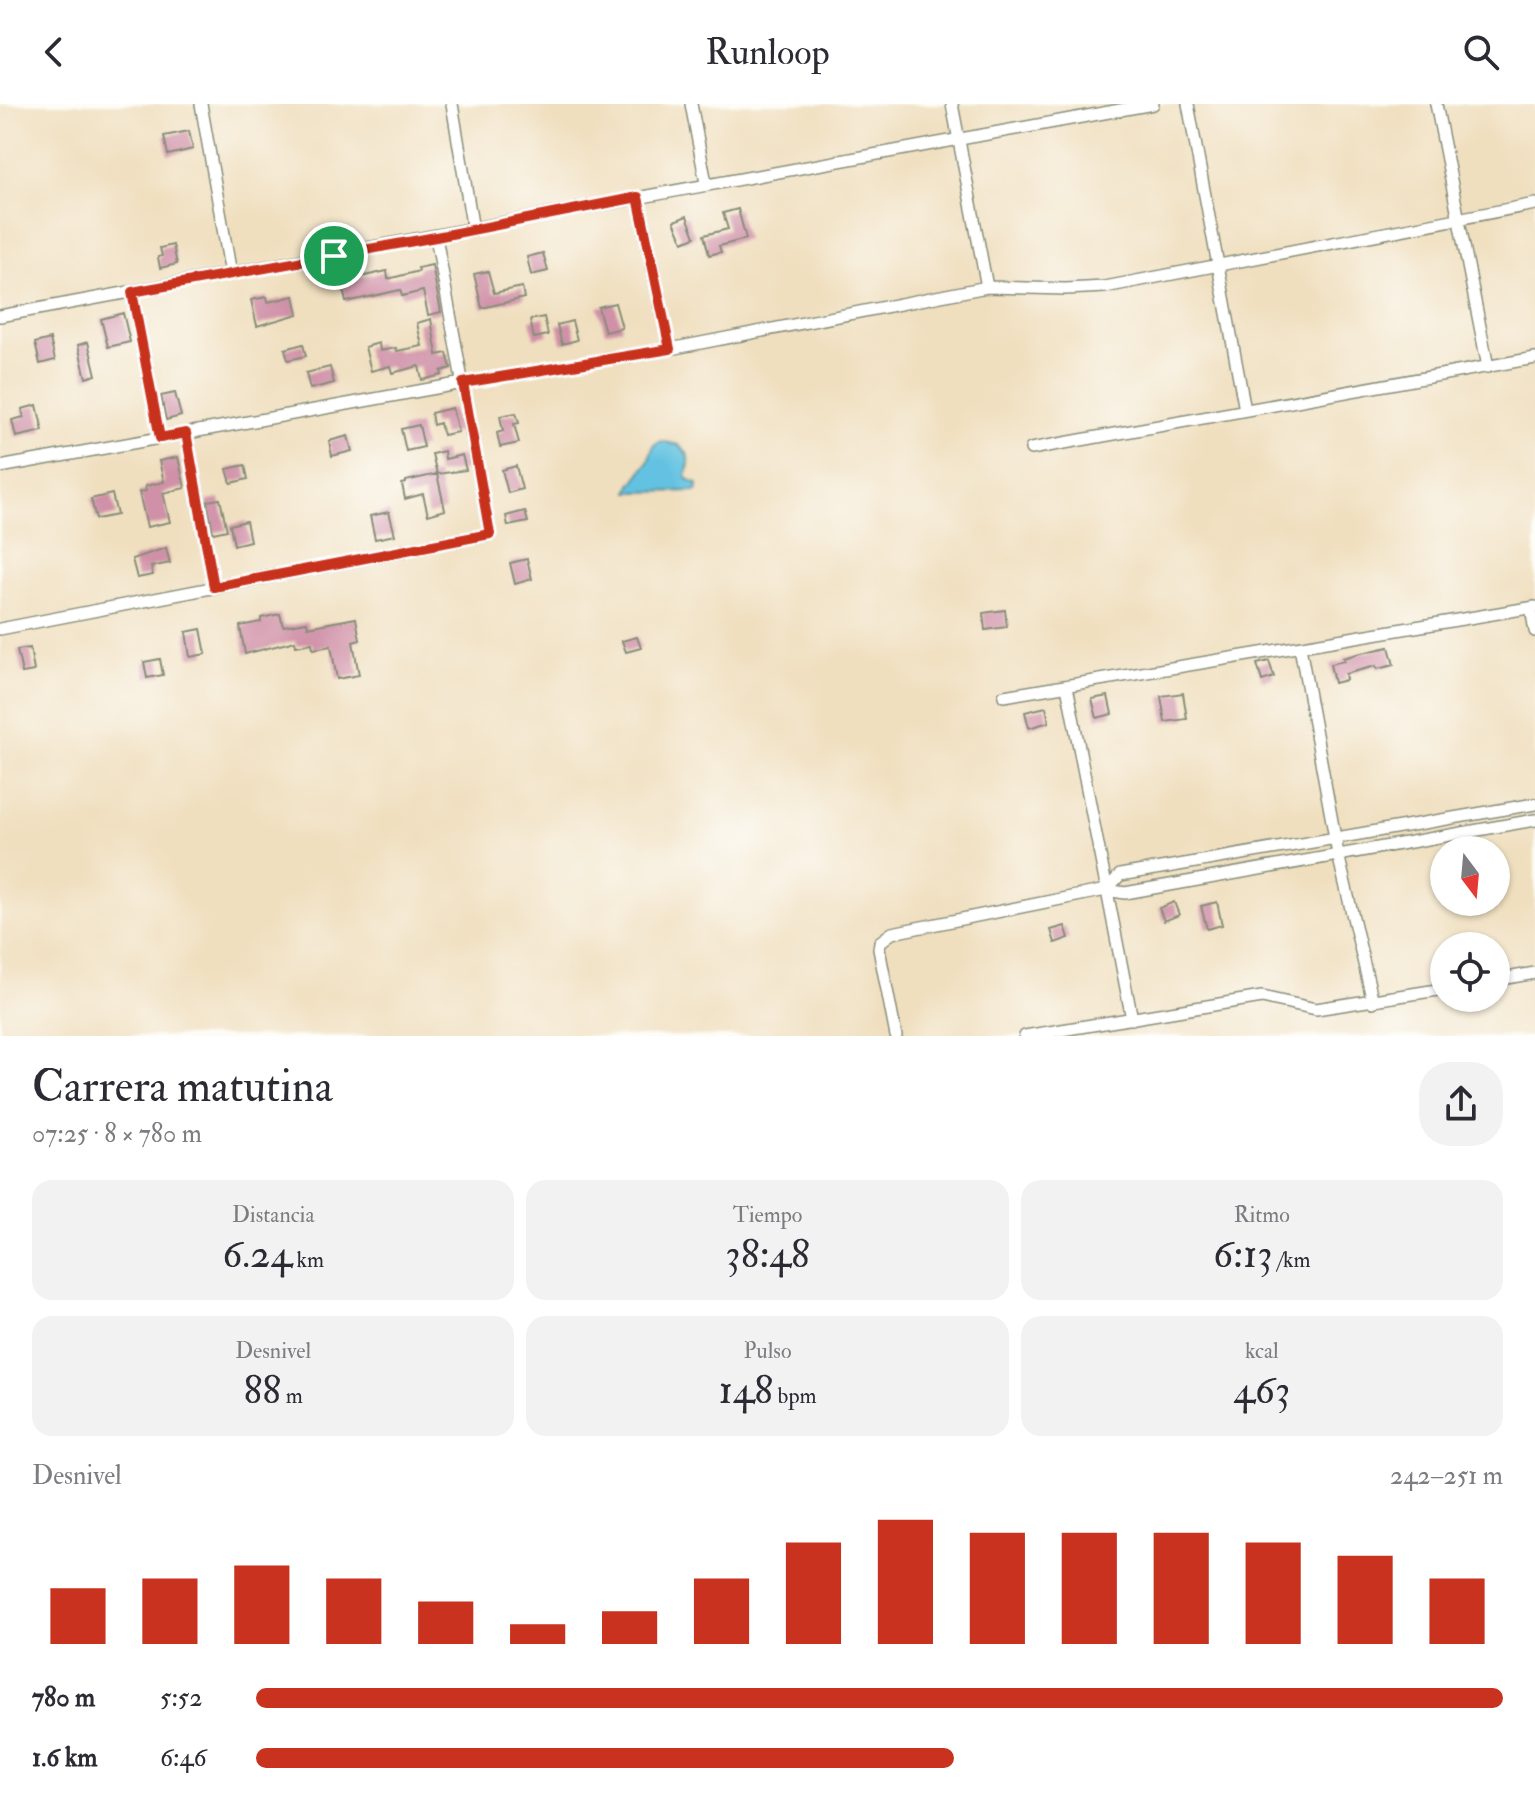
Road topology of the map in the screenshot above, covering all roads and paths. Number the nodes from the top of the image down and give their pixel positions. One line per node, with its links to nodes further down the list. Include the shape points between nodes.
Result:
1 (201, 104): 16 (street)
2 (452, 104): 13 (street)
3 (691, 104): 9 (street)
4 (952, 104): 8 (street)
5 (1153, 104): 8 (street)
6 (1188, 104): 15 (street)
7 (1436, 104): 12 (street)
8 (959, 138): 9 (street); 17 (street)
9 (706, 183): 10 (street)
10 (638, 197): 13 (street); 20 (street)
11 (1535, 204): 12 (street)
12 (1458, 218): 15 (street); 22 (street)
13 (473, 230): 14 (street)
14 (436, 237): 16 (street); 23 (street)
15 (1218, 264): 17 (street, via 1105,287); 24 (street)
16 (231, 274): 18 (street)
17 (987, 287): 20 (street)
18 (132, 292): 19 (street); 26 (street)
19 (0, 316)
20 (670, 349): 23 (street)
21 (1535, 358): 22 (street)
22 (1488, 367): 24 (street)
23 (463, 383): 25 (street); 29 (street, via 490,534)
24 (1245, 410): 27 (street)
25 (186, 433): 26 (street); 29 (street)
26 (160, 438): 28 (street)
27 (1031, 449)
28 (0, 467)
29 (214, 587): 31 (street)
30 (1533, 608): 32 (street); 33 (street)
31 (0, 629)
32 (1535, 631)
33 (1300, 647): 34 (street); 38 (street)
34 (1067, 686): 35 (street); 40 (street)
35 (1004, 696)
36 (1535, 804): 38 (street)
37 (1535, 820): 39 (street)
38 (1335, 838): 39 (street); 40 (street, via 1120,875)
39 (1338, 854): 40 (street, via 1125,893); 44 (street)
40 (1106, 890): 45 (street); 46 (street, via 885,937 879,949)
41 (1535, 973): 42 (street)
42 (1510, 977)
43 (1430, 992): 44 (street)
44 (1373, 1002): 45 (street, via 1316,1009 1262,997)
45 (1132, 1019): 47 (street)
46 (896, 1036)
47 (1025, 1036)

